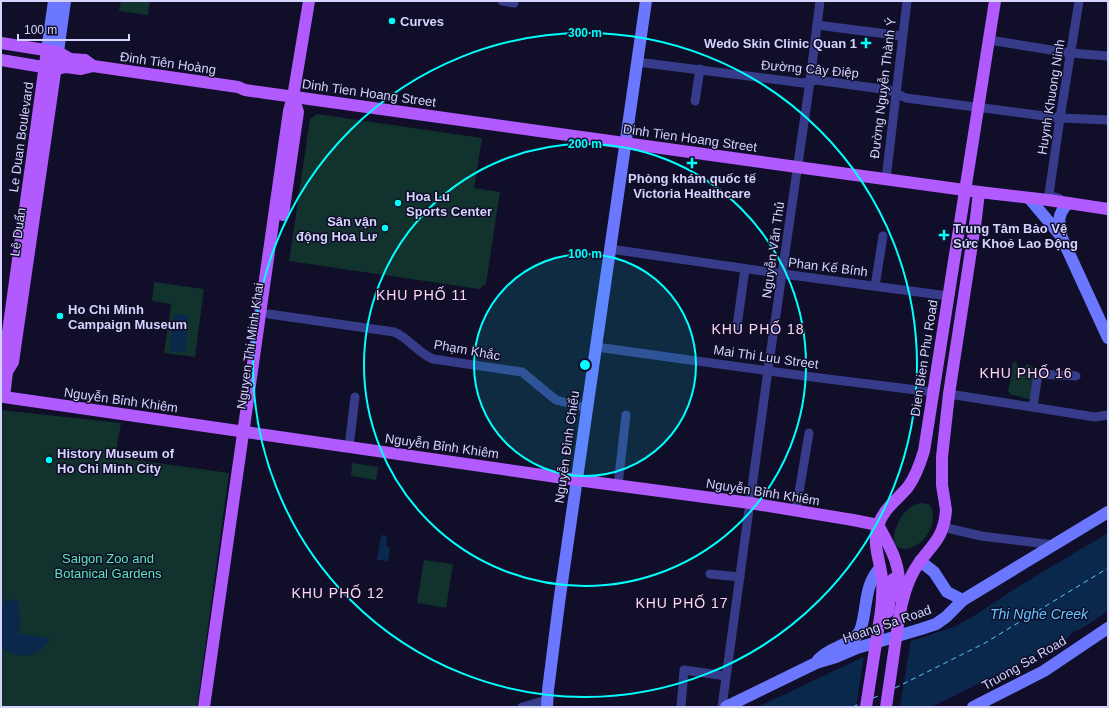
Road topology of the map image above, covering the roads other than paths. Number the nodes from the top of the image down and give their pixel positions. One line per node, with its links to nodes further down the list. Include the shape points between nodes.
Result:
1 (54, 1): 15 (street, Le Duan Boulevard)
2 (65, 1): 15 (street, Le Duan Boulevard)
3 (309, 1): 25 (main road, Nguyen Thi Minh Khai)
4 (502, 1): 10 (street)
5 (646, 1): 19 (street, Nguyễn Đình Chiểu)
6 (820, 1): 11 (street, Nguyễn Văn Thủ)
7 (907, 1): 12 (street, Đường Nguyễn Thành Ý)
8 (995, 1): 13 (main road, Dien Bien Phu Road)
9 (1079, 1): 16 (street, Huynh Khuong Ninh)
10 (514, 3)
11 (817, 25): 12 (street); 23 (street, Nguyễn Văn Thủ)
12 (902, 36): 24 (street, Đường Nguyễn Thành Ý)
13 (989, 40): 16 (street); 27 (main road, Dien Bien Phu Road)
14 (1, 43): 15 (main road, Đinh Tiên Hoàng)
15 (52, 51): 20 (main road, Đinh Tiên Hoàng, via 70,59 85,60); 21 (main road, Le Duan Boulevard)
16 (1070, 53): 17 (street); 28 (street, Huynh Khuong Ninh)
17 (1108, 56)
18 (1, 60): 21 (main road, Đinh Tiên Hoàng)
19 (637, 62): 22 (street, Đường Cây Điệp); 30 (street, Nguyễn Đình Chiểu)
20 (93, 66): 21 (main road, Đinh Tiên Hoàng, via 81,69); 25 (main road, Đinh Tiên Hoàng, via 238,87 245,85)
21 (50, 68): 55 (main road, Le Duan Boulevard, via 28,224 4,361 7,372)
22 (700, 69): 23 (street, Đường Cây Điệp); 26 (street)
23 (810, 82): 24 (street, Đường Cây Điệp, via 816,80 889,90); 31 (street, Nguyễn Văn Thủ)
24 (896, 94): 27 (street, Đường Cây Điệp, via 906,98); 32 (street, Đường Nguyễn Thành Ý)
25 (293, 95): 30 (main road, Dinh Tien Hoang Street); 47 (main road, Nguyen Thi Minh Khai, via 298,112 280,205)
26 (695, 101)
27 (978, 108): 28 (street, Đường Cây Điệp); 33 (main road, Dien Bien Phu Road)
28 (1060, 118): 29 (street, Đường Cây Điệp); 36 (street, Huynh Khuong Ninh, via 1049,194)
29 (1108, 120)
30 (625, 143): 31 (main road, Dinh Tien Hoang Street); 42 (street, Nguyễn Đình Chiểu)
31 (797, 167): 32 (main road, Dinh Tien Hoang Street); 44 (street, Nguyễn Văn Thủ)
32 (886, 179): 33 (main road, Dinh Tien Hoang Street)
33 (965, 190): 34 (main road, Dinh Tien Hoang Street); 38 (main road, Dien Bien Phu Road)
34 (979, 192): 35 (main road, Dinh Tien Hoang Street); 39 (main road, Dien Bien Phu Road)
35 (1029, 198): 36 (main road); 41 (street)
36 (1068, 203): 37 (main road); 41 (street, via 1059,216)
37 (1107, 210)
38 (961, 217): 39 (main road, via 968,215); 46 (main road, Dien Bien Phu Road)
39 (976, 218): 54 (main road, Dien Bien Phu Road)
40 (883, 236): 45 (street)
41 (1062, 238): 49 (street)
42 (610, 249): 43 (street, Phan Kế Bính); 50 (street, Nguyễn Đình Chiểu)
43 (745, 269): 44 (street, Phan Kế Bính); 48 (street)
44 (783, 274): 45 (street, Phan Kế Bính); 51 (street, Nguyễn Văn Thủ)
45 (875, 286): 46 (street, Phan Kế Bính)
46 (948, 296): 53 (main road, Dien Bien Phu Road)
47 (265, 313): 58 (street, Phạm Khắc, via 394,332 433,359 522,372 556,400); 61 (main road, Nguyen Thi Minh Khai)
48 (737, 326)
49 (1108, 338)
50 (596, 347): 51 (street, Mai Thi Luu Street); 58 (street, Nguyễn Đình Chiểu)
51 (768, 370): 53 (street, Mai Thi Luu Street); 66 (street, Nguyễn Văn Thủ)
52 (1076, 376): 57 (street, via 1038,374)
53 (933, 392): 69 (main road, Dien Bien Phu Road, via 924,451 918,469 911,482 886,510)
54 (950, 394): 57 (street); 70 (main road, Dien Bien Phu Road, via 941,466 946,510)
55 (2, 397): 61 (main road, Nguyễn Bỉnh Khiêm)
56 (355, 397): 63 (street)
57 (1033, 407): 60 (street, via 1095,417)
58 (587, 408): 64 (street, Nguyễn Đình Chiểu)
59 (626, 415): 65 (street)
60 (1108, 415)
61 (247, 432): 63 (main road, Nguyễn Bỉnh Khiêm); 76 (main road, Nguyen Thi Minh Khai)
62 (809, 433): 67 (street)
63 (348, 447): 64 (main road, Nguyễn Bỉnh Khiêm)
64 (577, 480): 65 (main road, Nguyễn Bỉnh Khiêm); 82 (street, Nguyễn Đình Chiểu, via 558,604)
65 (618, 485): 66 (main road, Nguyễn Bỉnh Khiêm)
66 (750, 503): 67 (main road, Nguyễn Bỉnh Khiêm); 75 (street, Nguyễn Văn Thủ)
67 (796, 510): 69 (main road, Nguyễn Bỉnh Khiêm)
68 (1108, 512): 71 (street, Hoang Sa Road)
69 (878, 526): 73 (main road, Dien Bien Phu Road, via 876,546); 78 (main road, via 896,561)
70 (943, 527): 71 (street, via 981,536); 72 (main road, Dien Bien Phu Road, via 934,546)
71 (1054, 545): 77 (street, Hoang Sa Road)
72 (920, 561): 77 (street, via 934,572 947,592); 78 (main road, Dien Bien Phu Road)
73 (880, 568): 78 (main road, Dien Bien Phu Road, via 882,590); 80 (street, via 871,580 858,634 825,653)
74 (710, 574): 75 (street)
75 (740, 577): 81 (street, Nguyễn Văn Thủ)
76 (223, 600): 83 (main road, Nguyen Thi Minh Khai); 84 (main road, Nguyen Thi Minh Khai)
77 (963, 600): 80 (street, Hoang Sa Road, via 946,618 936,624)
78 (893, 613): 89 (main road, Dien Bien Phu Road, bridge); 90 (main road); 91 (main road, Dien Bien Phu Road, bridge)
79 (1108, 628): 92 (street, Truong Sa Road, via 1044,671)
80 (816, 663): 88 (street, Hoang Sa Road)
81 (726, 676): 86 (street, via 684,670); 87 (street, Nguyễn Văn Thủ)
82 (547, 703): 85 (street)
83 (204, 707)
84 (212, 707)
85 (522, 707)
86 (681, 707)
87 (722, 707)
88 (726, 707)
89 (866, 707)
90 (874, 707)
91 (886, 707)
92 (973, 707)

